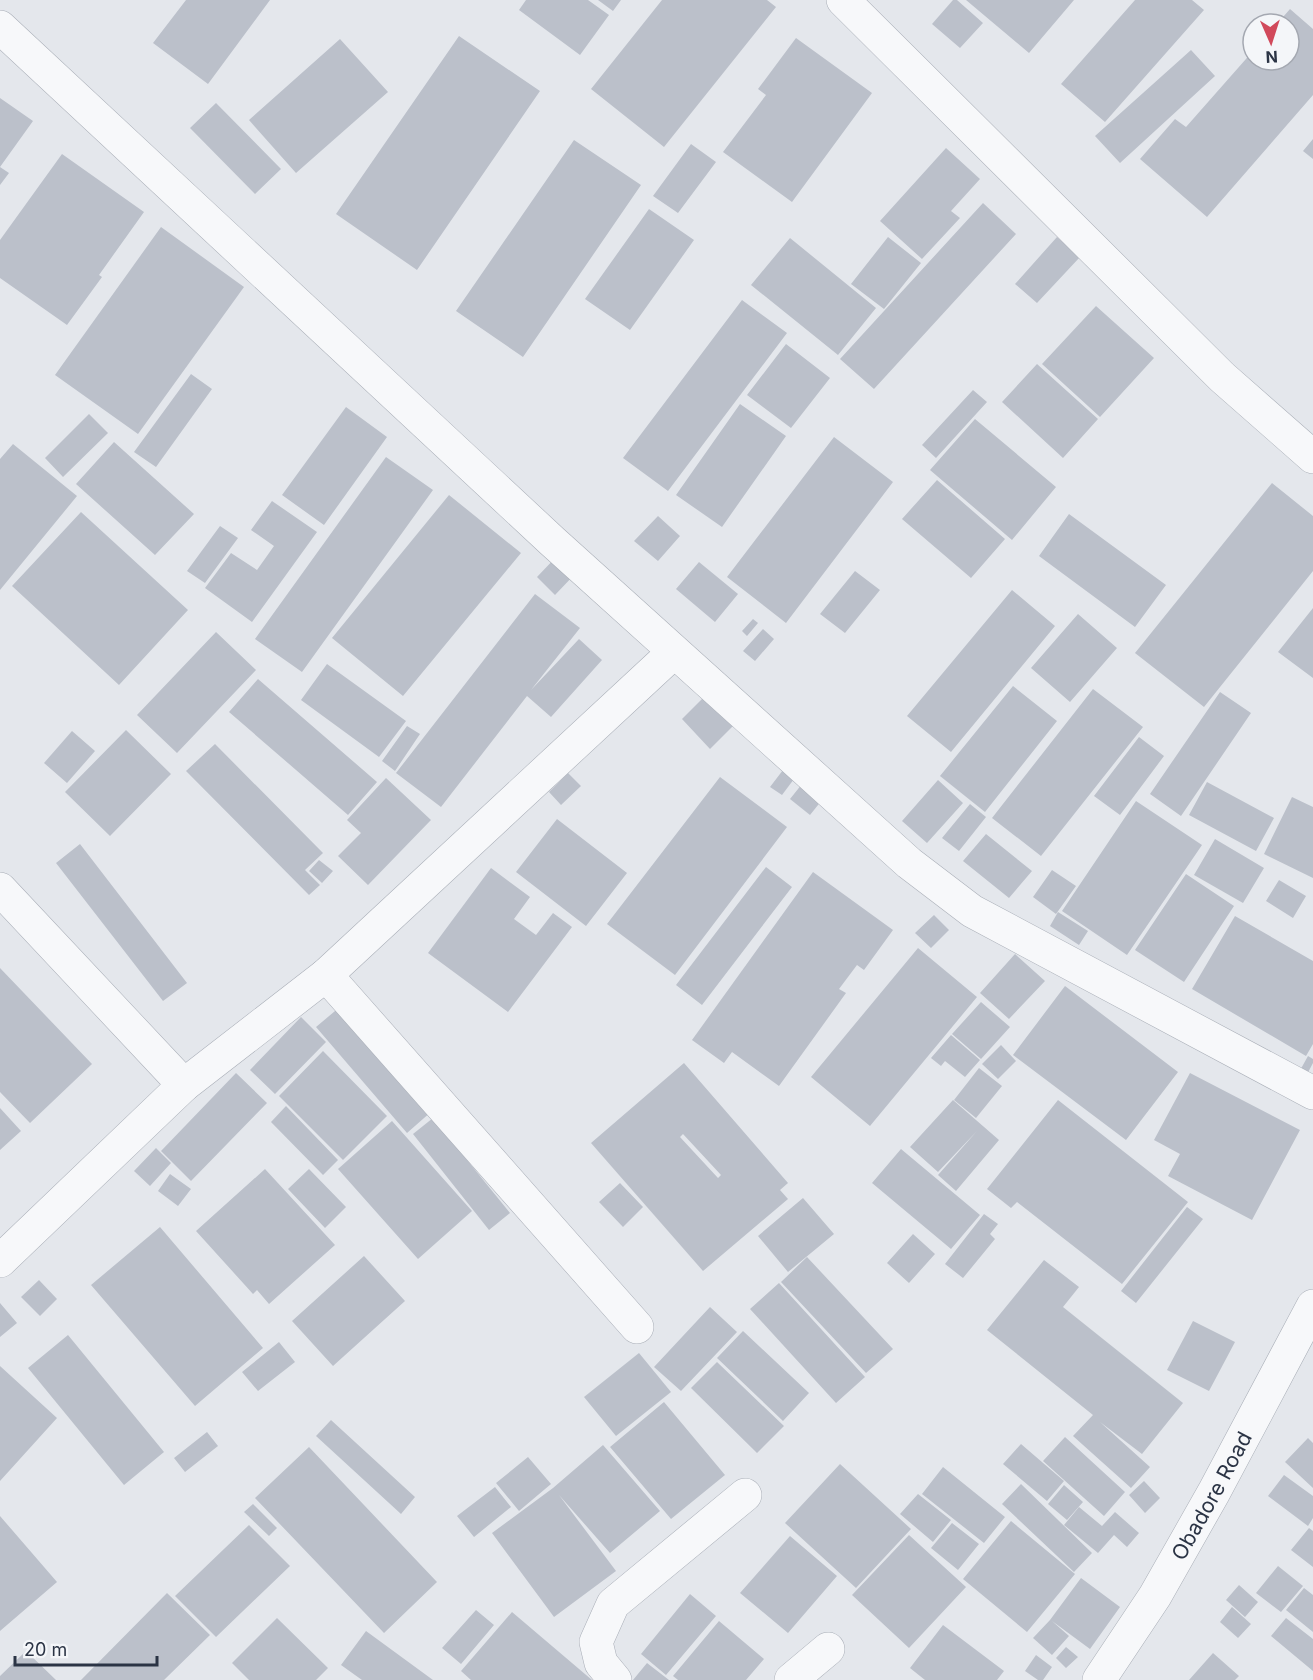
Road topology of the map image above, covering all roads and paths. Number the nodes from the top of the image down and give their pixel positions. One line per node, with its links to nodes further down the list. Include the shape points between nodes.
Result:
1 (843, 0): 3 (street, via 1222,376)
2 (0, 27): 4 (street)
3 (1313, 457)
4 (674, 652): 6 (street); 8 (street, via 909,863 972,911)
5 (0, 889): 7 (street)
6 (326, 975): 7 (street); 11 (street)
7 (184, 1085): 9 (street)
8 (1313, 1093)
9 (0, 1261)
10 (1313, 1306): 16 (street, Obadore Road, via 1155,1596)
11 (637, 1327)
12 (745, 1495): 14 (street, via 613,1604 596,1642 601,1663)
13 (828, 1649): 15 (street)
14 (615, 1680)
15 (791, 1680)
16 (1100, 1680)

